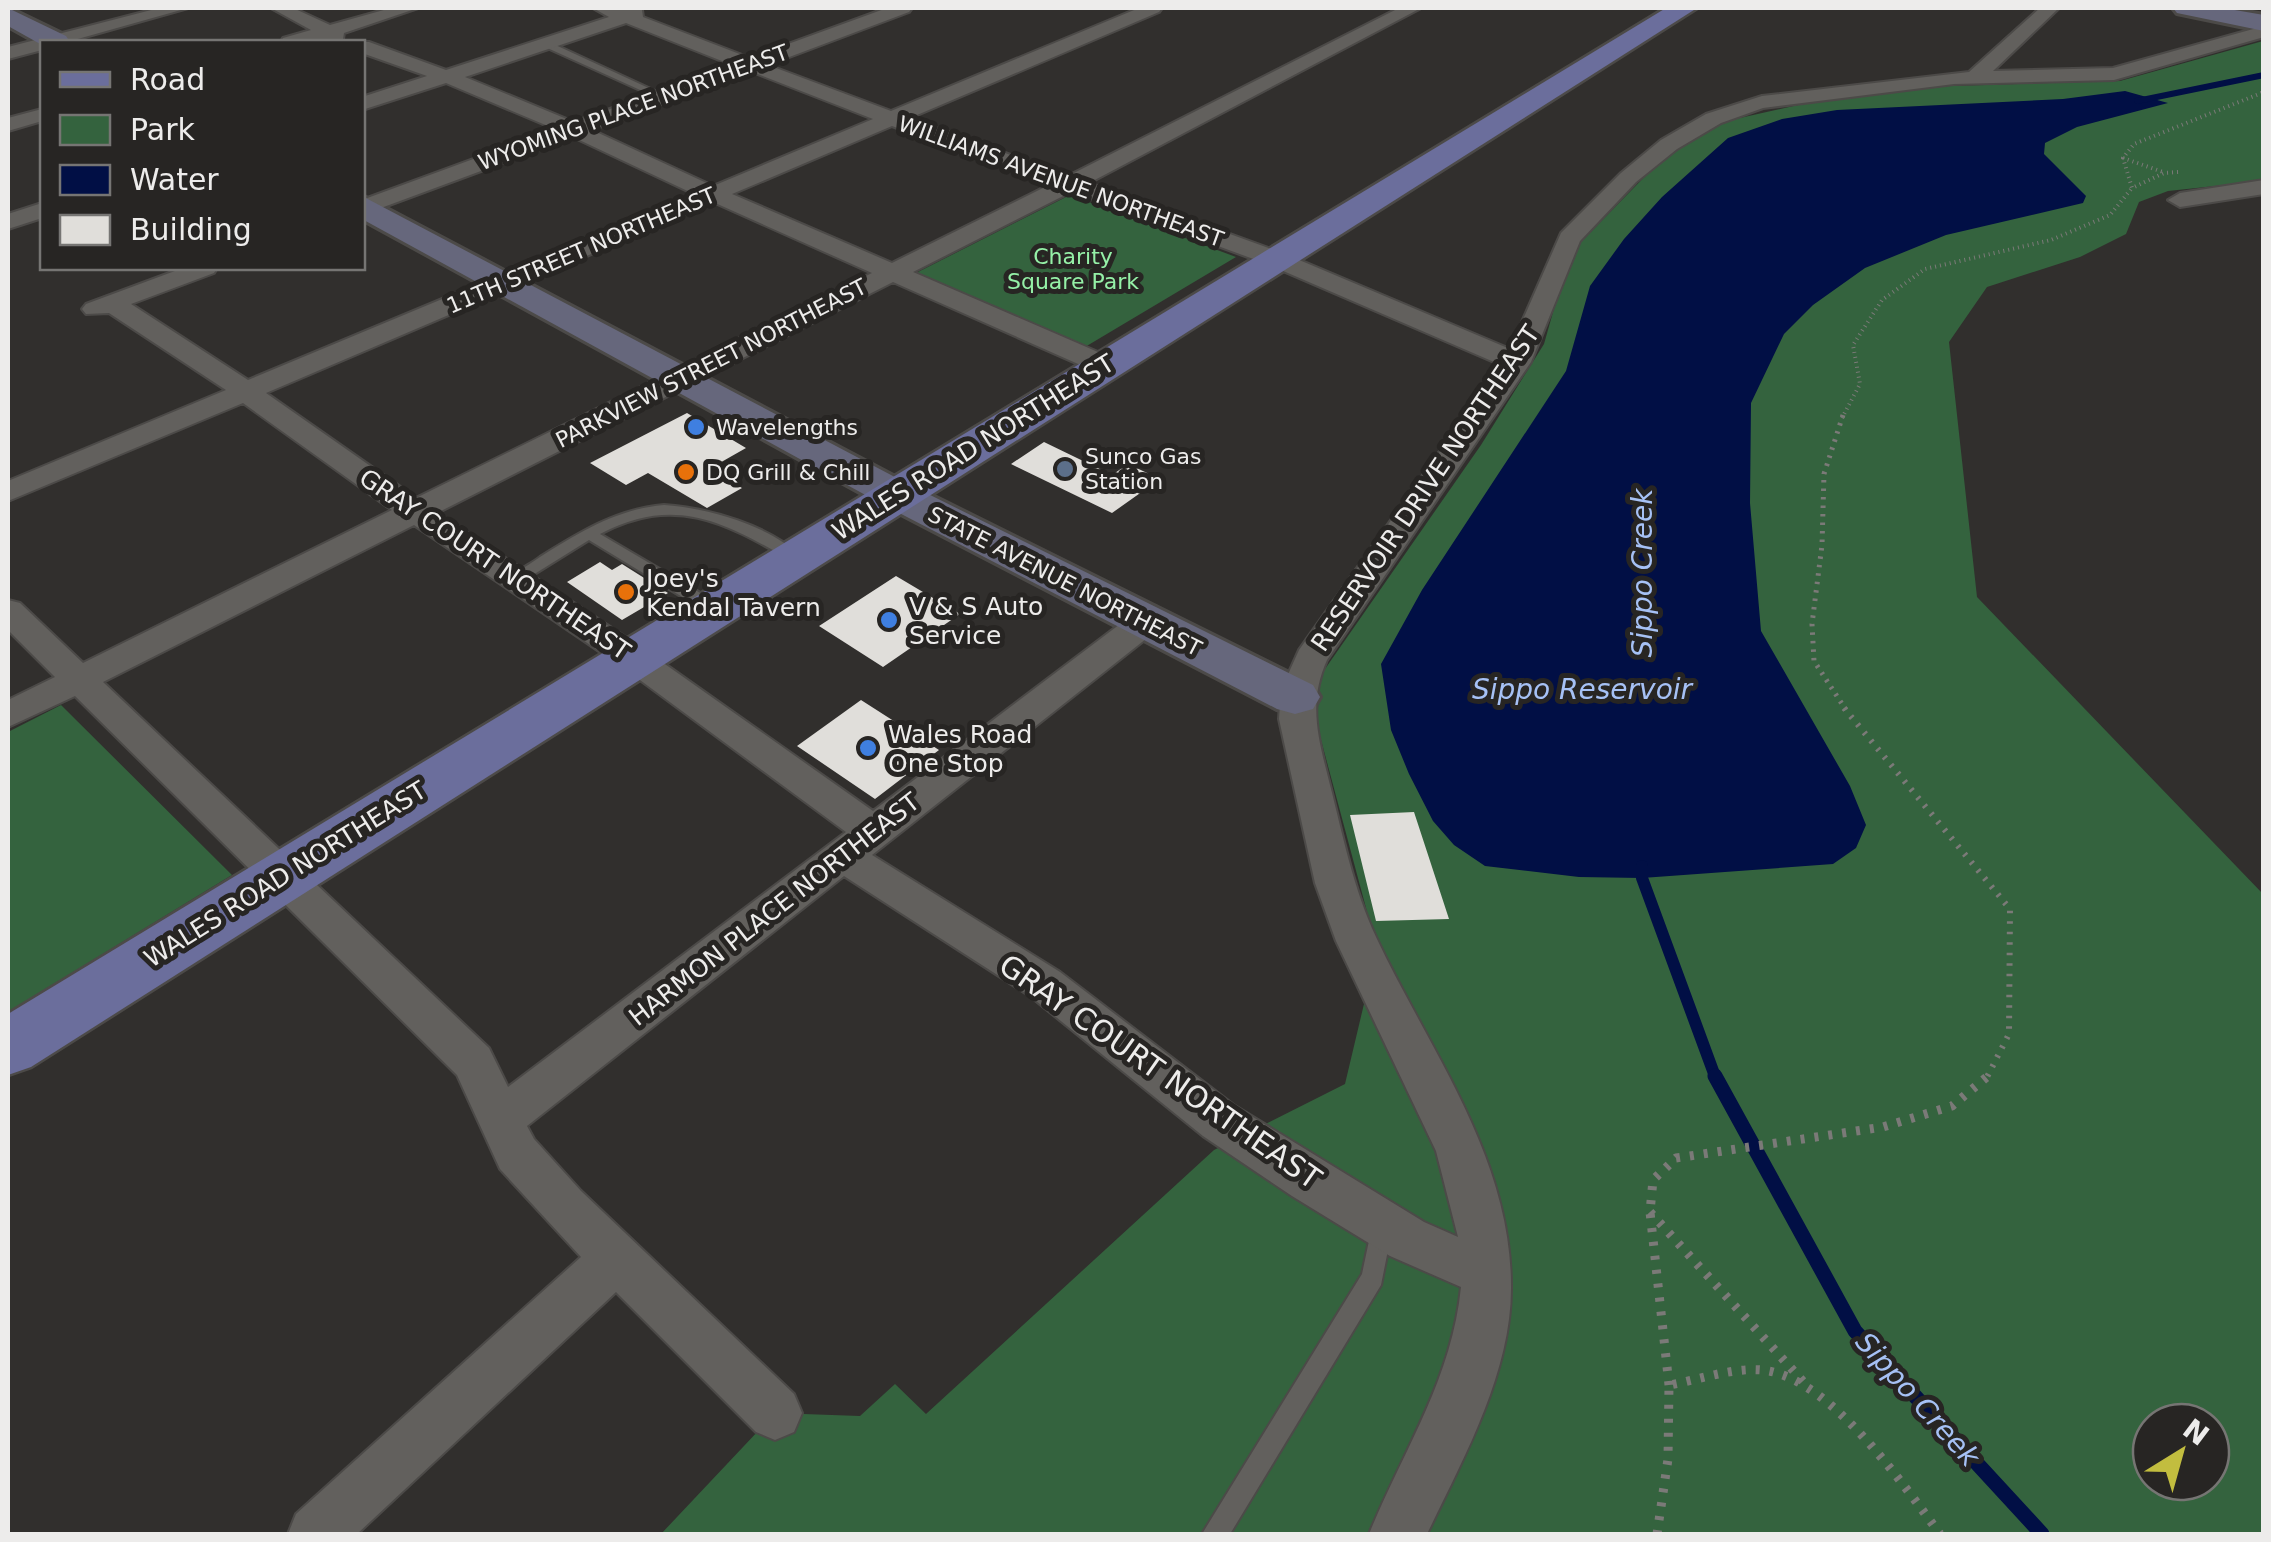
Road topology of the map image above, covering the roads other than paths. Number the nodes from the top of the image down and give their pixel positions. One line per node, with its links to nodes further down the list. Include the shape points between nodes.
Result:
1 (179, 8): 18 (street)
2 (280, 8): 15 (street)
3 (408, 8): 15 (street)
4 (602, 8): 13 (street, WILLIAMS AVENUE NORTHEAST)
5 (657, 8): 13 (street)
6 (899, 8): 25 (street, WYOMING PLACE NORTHEAST)
7 (1153, 8): 31 (street, 11TH STREET NORTHEAST)
8 (1412, 8): 34 (street, PARKVIEW STREET NORTHEAST)
9 (1684, 8): 42 (main road, WALES ROAD NORTHEAST)
10 (2050, 8): 27 (street)
11 (2186, 8): 14 (street)
12 (8, 16): 17 (street)
13 (628, 17): 21 (street); 25 (street, WILLIAMS AVENUE NORTHEAST)
14 (2264, 23)
15 (328, 31): 19 (street); 20 (street)
16 (2264, 31): 27 (street, RESERVOIR DRIVE NORTHEAST, via 2114,74)
17 (47, 40)
18 (58, 40)
19 (297, 40)
20 (349, 40)
21 (546, 44): 26 (street); 28 (lane)
22 (40, 45): 24 (street)
23 (365, 47): 26 (street)
24 (8, 53)
25 (752, 64): 28 (street, WYOMING PLACE NORTHEAST); 31 (street, WILLIAMS AVENUE NORTHEAST)
26 (444, 77): 29 (street); 33 (street)
27 (1975, 77): 46 (street, RESERVOIR DRIVE NORTHEAST, via 1762,102 1695,128 1632,174 1568,240 1536,330)
28 (663, 98): 33 (street, WYOMING PLACE NORTHEAST)
29 (365, 103)
30 (40, 116): 32 (street)
31 (891, 118): 34 (street, WILLIAMS AVENUE NORTHEAST); 36 (street, 11TH STREET NORTHEAST)
32 (8, 125)
33 (574, 130): 36 (street); 38 (street, WYOMING PLACE NORTHEAST)
34 (1068, 184): 42 (street, WILLIAMS AVENUE NORTHEAST); 44 (street, PARKVIEW STREET NORTHEAST)
35 (2264, 187): 37 (street)
36 (712, 194): 44 (street); 45 (street, 11TH STREET NORTHEAST)
37 (2180, 200)
38 (365, 206)
39 (365, 208): 45 (street, STATE AVENUE NORTHEAST)
40 (40, 211): 41 (street)
41 (8, 222)
42 (1276, 259): 46 (street, WILLIAMS AVENUE NORTHEAST); 47 (main road, WALES ROAD NORTHEAST)
43 (200, 270): 49 (street, GRAY COURT NORTHEAST, via 100,307)
44 (892, 272): 47 (street); 48 (street, PARKVIEW STREET NORTHEAST)
45 (504, 284): 48 (street, STATE AVENUE NORTHEAST); 49 (street, 11TH STREET NORTHEAST)
46 (1517, 362): 61 (street, RESERVOIR DRIVE NORTHEAST, via 1312,658)
47 (1104, 365): 51 (main road, WALES ROAD NORTHEAST)
48 (682, 378): 51 (street, STATE AVENUE NORTHEAST); 52 (street, PARKVIEW STREET NORTHEAST)
49 (246, 391): 50 (street, 11TH STREET NORTHEAST); 52 (street, GRAY COURT NORTHEAST)
50 (8, 492)
51 (895, 494): 54 (main road, WALES ROAD NORTHEAST); 58 (street, STATE AVENUE NORTHEAST)
52 (416, 512): 55 (street, GRAY COURT NORTHEAST); 60 (street, PARKVIEW STREET NORTHEAST)
53 (592, 535): 54 (lane, via 644,511 691,513 728,520); 55 (lane); 56 (lane)
54 (795, 558): 56 (main road, WALES ROAD NORTHEAST)
55 (515, 580): 59 (street, GRAY COURT NORTHEAST)
56 (714, 608): 59 (main road, WALES ROAD NORTHEAST)
57 (8, 610): 60 (street)
58 (1144, 623): 61 (street, STATE AVENUE NORTHEAST); 63 (street, HARMON PLACE NORTHEAST)
59 (632, 658): 63 (street, GRAY COURT NORTHEAST); 64 (main road, WALES ROAD NORTHEAST)
60 (78, 680): 62 (street, PARKVIEW STREET NORTHEAST); 64 (street)
61 (1294, 697): 69 (street, via 1333,880 1444,1114 1476,1202)
62 (8, 715)
63 (858, 844): 66 (street, HARMON PLACE NORTHEAST); 67 (street, GRAY COURT NORTHEAST, via 1219,1120)
64 (280, 877): 65 (main road, WALES ROAD NORTHEAST); 66 (street, via 473,1062)
65 (8, 1046)
66 (499, 1121): 68 (street, via 517,1154)
67 (1382, 1224): 69 (street, GRAY COURT NORTHEAST); 72 (lane, via 1374,1277)
68 (617, 1257): 70 (street); 71 (street)
69 (1485, 1273): 73 (street, via 1471,1366)
70 (774, 1412)
71 (316, 1534)
72 (1216, 1534)
73 (1397, 1534)

